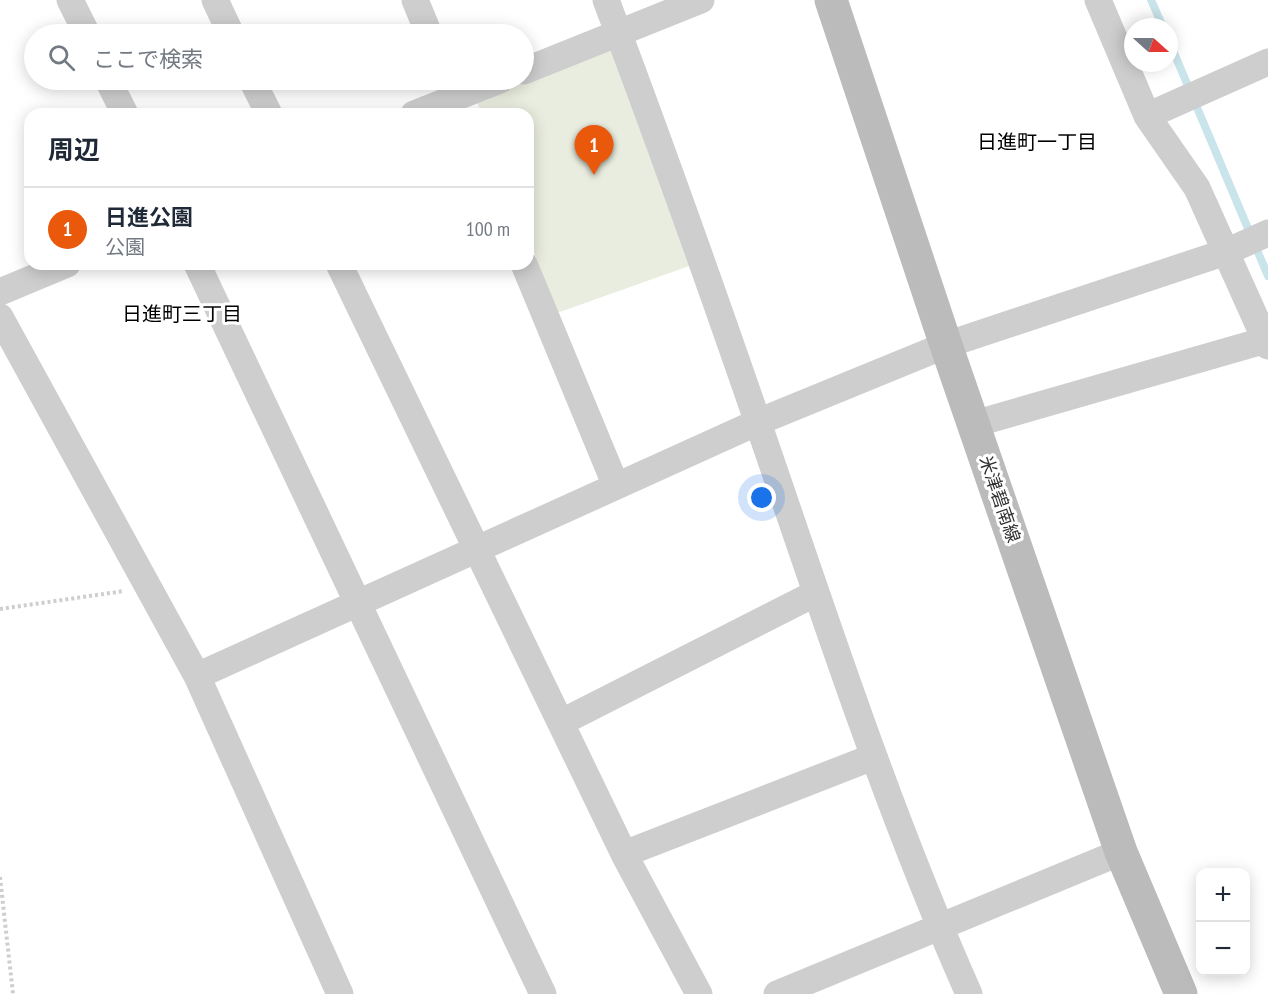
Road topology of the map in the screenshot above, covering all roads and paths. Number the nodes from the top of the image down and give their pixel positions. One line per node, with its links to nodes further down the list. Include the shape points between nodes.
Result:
1 (70, 0): 8 (street)
2 (215, 0): 9 (street)
3 (415, 0): 10 (street)
4 (606, 0): 11 (street)
5 (701, 0): 11 (street)
6 (831, 0): 31 (main road, 米津碧南線)
7 (1098, 0): 21 (street)
8 (82, 24)
9 (226, 24)
10 (425, 24)
11 (619, 34): 13 (street); 32 (street)
12 (1268, 62): 21 (street)
13 (534, 67)
14 (113, 90): 18 (street)
15 (257, 90): 19 (street)
16 (473, 90): 17 (street)
17 (454, 97): 20 (street)
18 (122, 108)
19 (265, 108)
20 (428, 108)
21 (1147, 116): 23 (street, via 1197,188)
22 (1268, 233): 23 (street)
23 (1226, 252): 30 (street); 31 (street)
24 (53, 270): 28 (street)
25 (200, 270): 38 (street)
26 (342, 270): 35 (street)
27 (526, 270): 34 (street)
28 (0, 292)
29 (0, 317): 36 (street)
30 (1267, 343): 33 (street)
31 (946, 345): 32 (street); 33 (main road, 米津碧南線)
32 (758, 422): 34 (street); 37 (street)
33 (974, 424): 43 (main road, 米津碧南線)
34 (616, 486): 35 (street)
35 (475, 548): 38 (street); 41 (street)
36 (148, 588): 39 (path); 40 (street)
37 (816, 593): 41 (street); 42 (street)
38 (359, 602): 40 (street); 49 (street)
39 (0, 609)
40 (197, 676): 48 (street)
41 (562, 722): 44 (street)
42 (873, 757): 44 (street); 46 (street)
43 (1121, 852): 46 (street); 53 (main road, 米津碧南線)
44 (624, 854): 50 (street)
45 (0, 878): 47 (path)
46 (939, 926): 51 (street); 52 (street)
47 (13, 994)
48 (340, 994)
49 (543, 994)
50 (699, 994)
51 (777, 994)
52 (969, 994)
53 (1181, 994)

